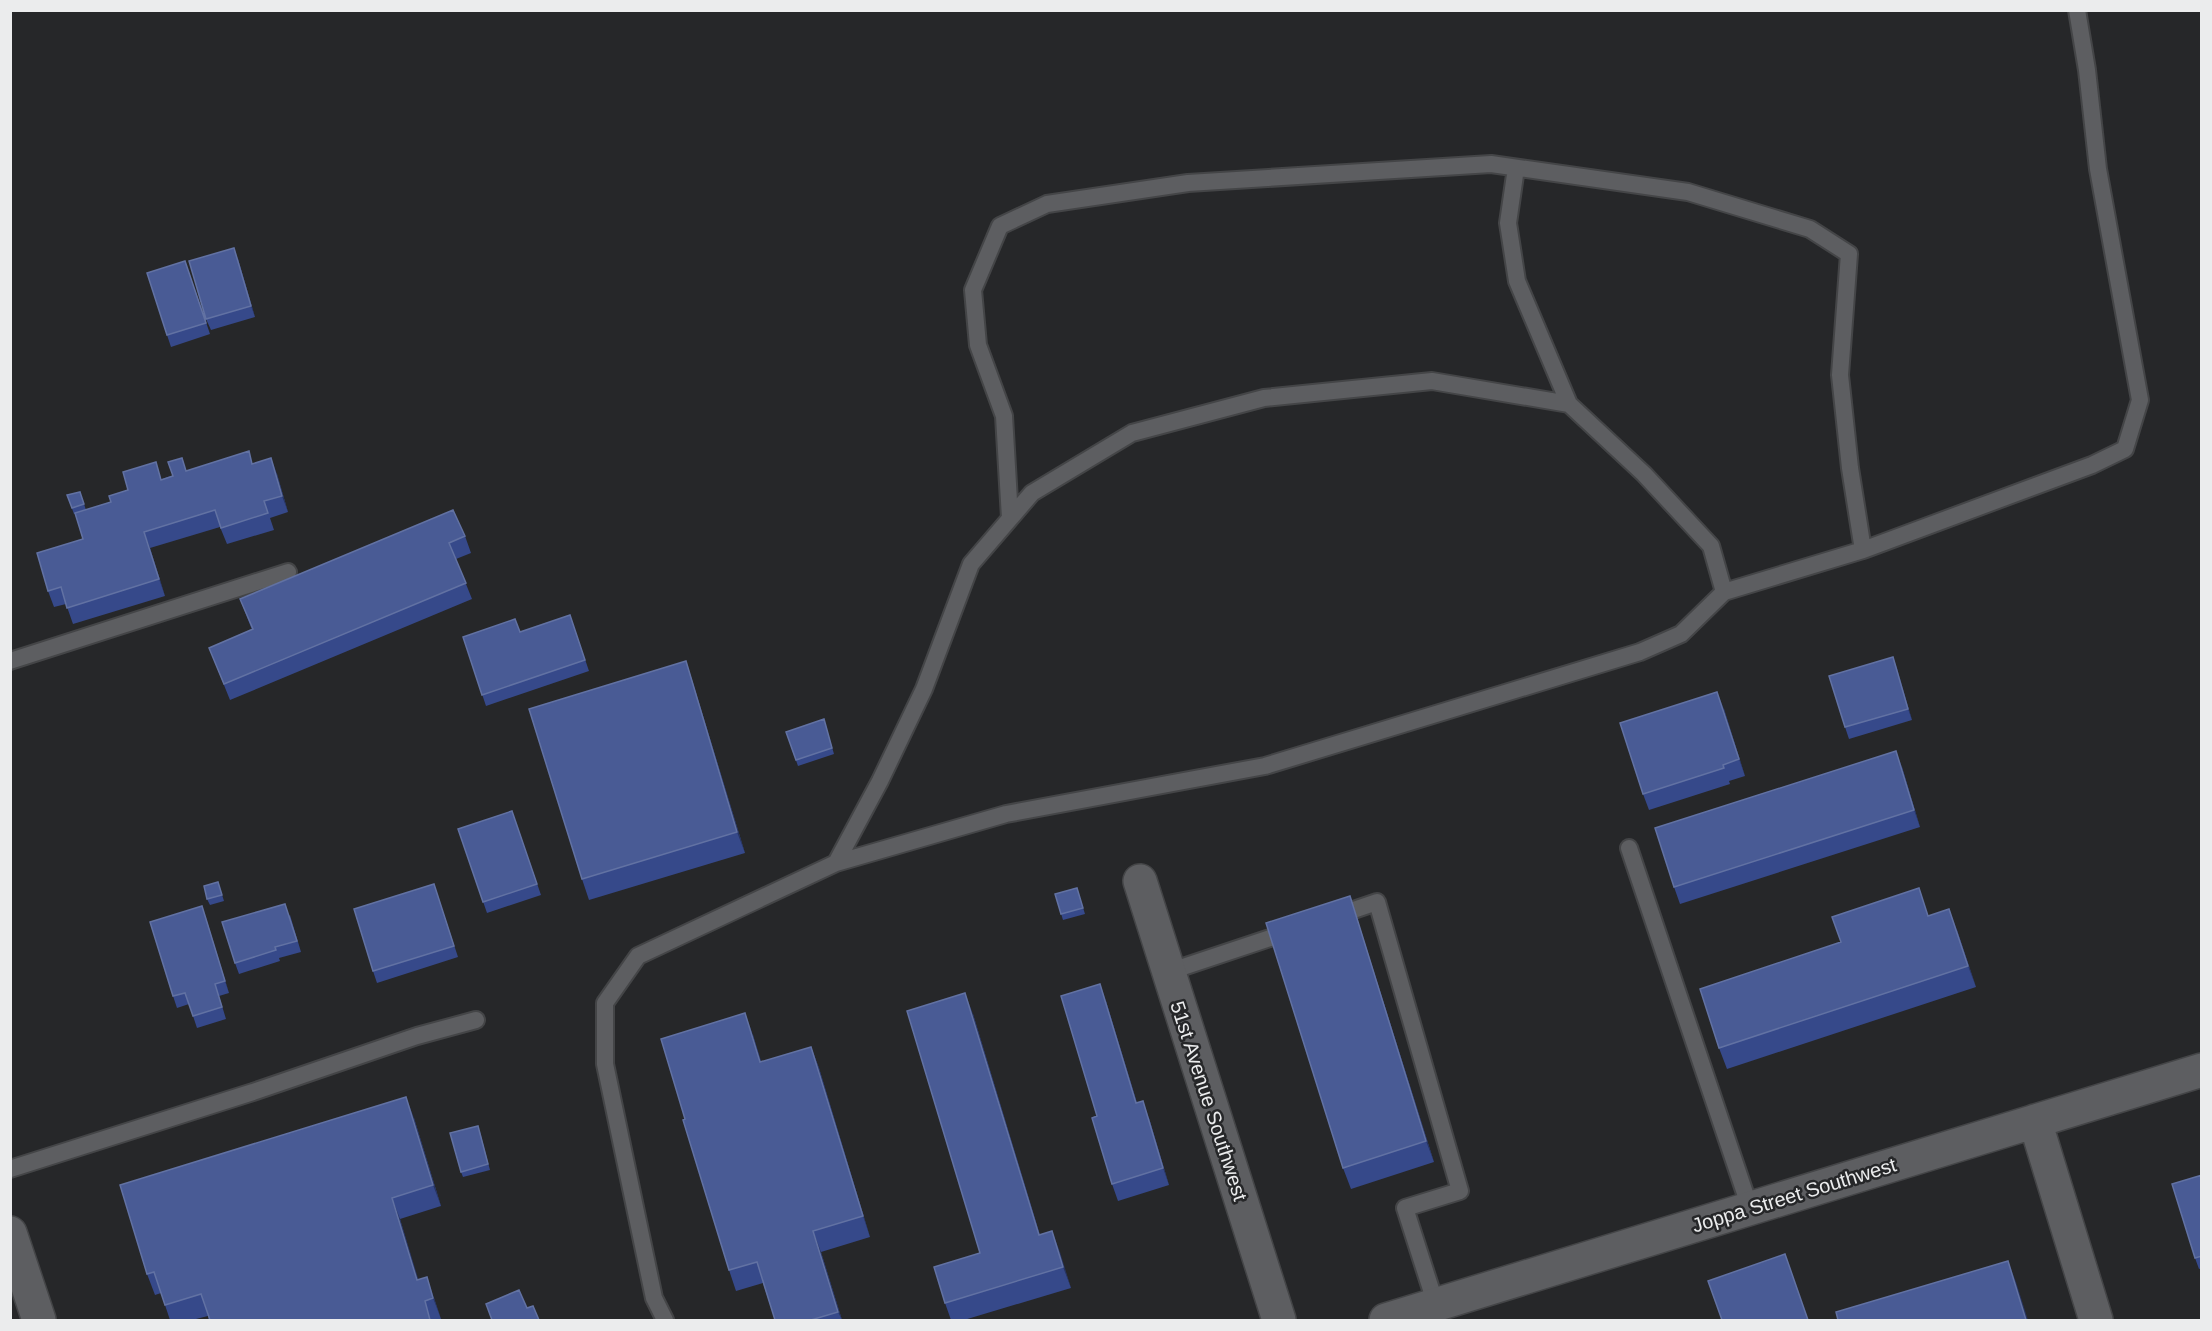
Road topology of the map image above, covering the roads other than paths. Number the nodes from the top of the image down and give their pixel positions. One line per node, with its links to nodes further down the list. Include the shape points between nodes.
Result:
1 (2077, 10): 5 (lane, via 2098,169 2140,400 2125,449 2092,465)
2 (1516, 168): 3 (lane, via 1508,223 1517,282); 4 (lane, via 1491,164 1188,183 1047,204 1000,226 973,290 978,345 1004,416); 5 (lane, via 1688,192 1810,229 1849,254 1840,375)
3 (1569, 404): 4 (lane, via 1432,381 1264,398 1132,433 1032,493); 7 (lane, via 1644,474 1711,546)
4 (1010, 518): 10 (lane, via 971,564 924,689)
5 (1863, 550): 7 (lane)
6 (288, 572): 8 (lane)
7 (1724, 592): 10 (lane, via 1681,634 1640,652 1265,766 1006,814)
8 (10, 662)
9 (1629, 848): 17 (lane)
10 (836, 863): 21 (lane, via 638,956 605,1003 604,1064 654,1298)
11 (1140, 881): 12 (street, 51st Avenue Southwest)
12 (1168, 972): 19 (lane, via 1377,902 1460,1191 1405,1208); 22 (street, 51st Avenue Southwest)
13 (476, 1020): 16 (lane)
14 (2202, 1070): 15 (street, Joppa Street Southwest)
15 (2035, 1121): 17 (street, Joppa Street Southwest); 24 (street)
16 (10, 1169)
17 (1750, 1208): 19 (street, Joppa Street Southwest)
18 (10, 1233): 20 (street)
19 (1436, 1305): 23 (street, Joppa Street Southwest)
20 (39, 1320)
21 (665, 1320)
22 (1279, 1320)
23 (1386, 1320)
24 (2096, 1320)

